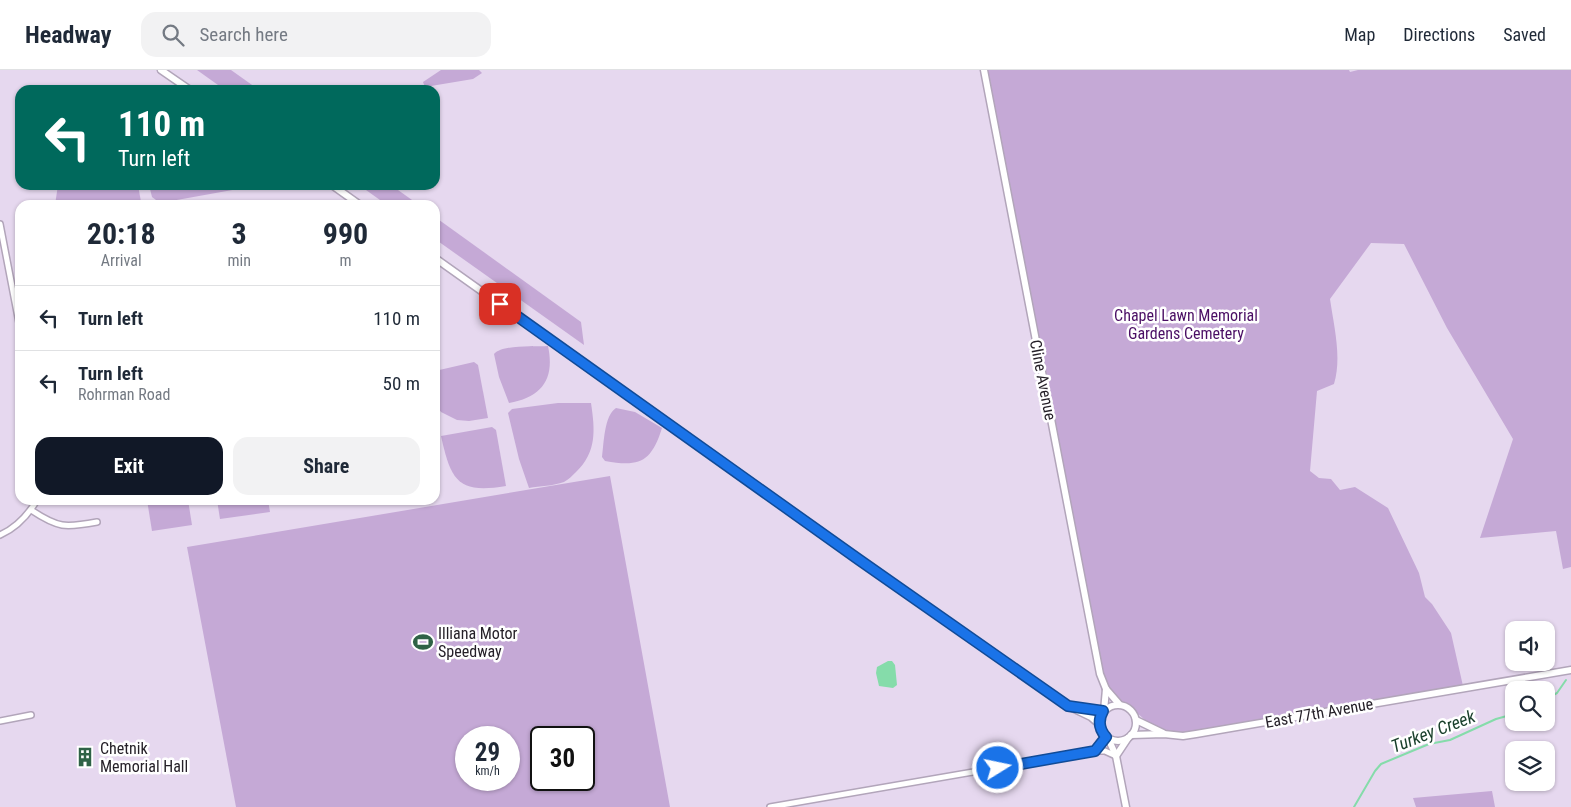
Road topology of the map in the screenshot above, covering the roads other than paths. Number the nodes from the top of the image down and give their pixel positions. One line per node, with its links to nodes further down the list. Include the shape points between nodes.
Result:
1 (161, 70): 3 (street)
2 (984, 70): 14 (street, Cline Avenue, via 1100,674)
3 (183, 85)
4 (339, 190): 5 (street)
5 (353, 200)
6 (0, 224): 8 (street)
7 (440, 262): 16 (street)
8 (15, 302)
9 (34, 505): 10 (street)
10 (31, 510): 11 (street, via 58,525); 12 (street, via 19,523)
11 (97, 522)
12 (0, 535)
13 (1571, 670): 22 (street, East 77th Avenue, via 1196,734)
14 (1106, 689): 15 (street, Cline Avenue); 17 (street, Cline Avenue)
15 (1119, 704): 17 (street); 19 (street, via 1130,709)
16 (1068, 706): 17 (street); 21 (street)
17 (1104, 711): 21 (street)
18 (31, 716): 20 (street)
19 (1136, 720): 22 (street, East 77th Avenue); 23 (street)
20 (0, 721)
21 (1099, 724): 24 (street)
22 (1164, 734): 23 (street, East 77th Avenue)
23 (1130, 736): 24 (street, via 1120,741); 26 (street)
24 (1107, 737): 25 (street); 26 (street)
25 (1095, 751): 26 (street); 27 (street)
26 (1116, 756): 28 (street)
27 (770, 807)
28 (1126, 807)

